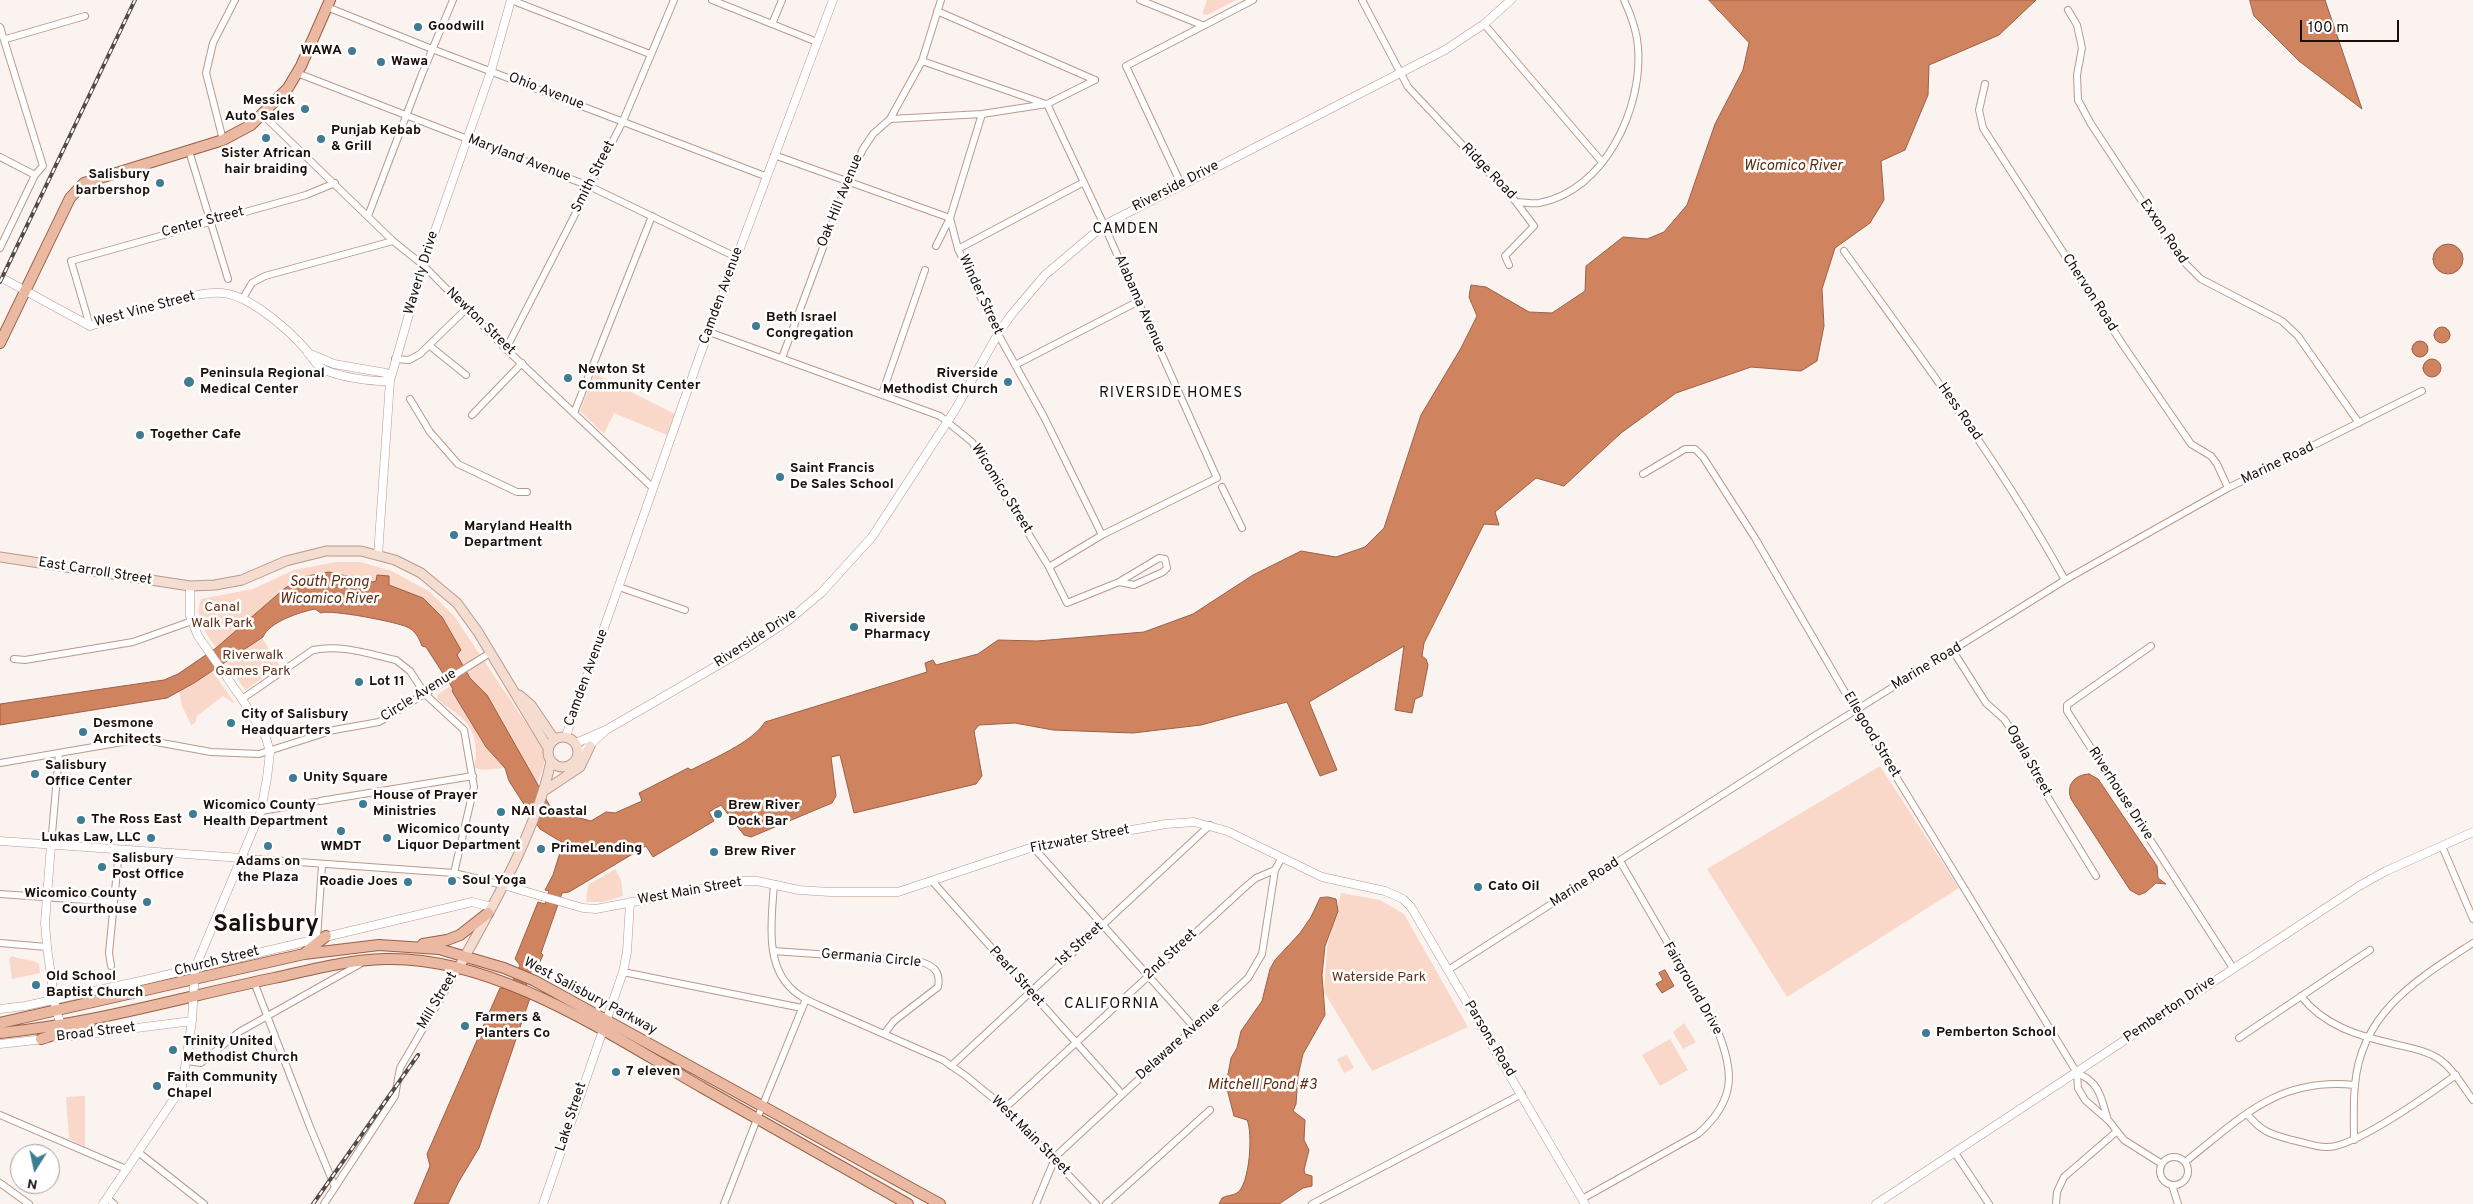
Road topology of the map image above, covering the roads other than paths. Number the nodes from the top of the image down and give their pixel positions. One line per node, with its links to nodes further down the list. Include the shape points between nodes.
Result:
1 (236, 0): 38 (street, via 213,43 206,73)
2 (453, 0): 24 (street)
3 (511, 0): 25 (street); 27 (street, Waverly Drive)
4 (674, 0): 25 (street, Smith Street)
5 (712, 0): 18 (street)
6 (782, 0): 18 (street)
7 (833, 0): 23 (street, Camden Avenue)
8 (942, 0): 16 (street, Oak Hill Avenue)
9 (1140, 0): 20 (street)
10 (1253, 0): 20 (street)
11 (1362, 0): 29 (street, Ridge Road)
12 (1511, 0): 19 (street, Riverside Drive)
13 (1624, 0): 42 (street, Ridge Road, via 1633,19 1639,73 1628,120)
14 (328, 3): 24 (street, Ohio Avenue); 28 (main road)
15 (2068, 10): 89 (street, Exxon Road, via 2077,25 2082,48 2077,75 2078,100 2178,256 2201,279 2282,321 2298,336)
16 (937, 11): 26 (street, Oak Hill Avenue); 31 (street, via 1095,80)
17 (85, 16): 22 (street)
18 (772, 24): 23 (street)
19 (1484, 24): 29 (street, Riverside Drive, via 1445,50); 42 (street)
20 (1202, 25): 48 (street, via 1126,66)
21 (0, 26): 22 (street)
22 (6, 39): 43 (street, via 43,166)
23 (817, 42): 40 (street, Camden Avenue)
24 (432, 49): 27 (street, Ohio Avenue); 34 (street)
25 (650, 54): 36 (street, Smith Street)
26 (922, 61): 31 (street); 35 (street, Oak Hill Avenue)
27 (491, 71): 36 (street, Ohio Avenue); 37 (street, Waverly Drive)
28 (297, 73): 33 (main road); 34 (street, Maryland Avenue)
29 (1399, 73): 48 (street, Riverside Drive); 50 (street, Ridge Road, via 1408,87)
30 (1985, 84): 93 (street, Chervon Road, via 1979,110 1983,128 2123,345 2191,444 2211,456 2217,464)
31 (1047, 104): 32 (street); 46 (street, Alabama Avenue)
32 (982, 114): 35 (street); 53 (street)
33 (263, 115): 38 (main road); 45 (street, Newton Street)
34 (406, 117): 37 (street, Maryland Avenue); 51 (street)
35 (890, 119): 47 (street, Oak Hill Avenue, via 868,141)
36 (623, 121): 44 (street, Ohio Avenue); 49 (street, Smith Street)
37 (466, 138): 49 (street, Maryland Avenue); 62 (street, Waverly Drive)
38 (224, 140): 39 (main road)
39 (189, 151): 54 (street); 67 (main road, via 102,176 78,187)
40 (774, 155): 44 (street, Camden Avenue); 47 (street)
41 (0, 157): 43 (street)
42 (1602, 162): 50 (street, Ridge Road, via 1586,179 1560,196 1538,203)
43 (35, 175): 58 (street)
44 (765, 176): 61 (street, Camden Avenue)
45 (335, 182): 51 (street, Newton Street); 54 (street, Center Street, via 306,195)
46 (1084, 182): 55 (street, Alabama Avenue); 59 (street)
47 (847, 183): 53 (street); 77 (street, Oak Hill Avenue)
48 (1181, 184): 55 (street, Riverside Drive)
49 (590, 186): 52 (street, Maryland Avenue); 76 (street, Smith Street)
50 (1516, 202): 63 (street, via 1534,226 1505,256)
51 (368, 216): 56 (street, Newton Street)
52 (652, 216): 61 (street, Maryland Avenue); 86 (street)
53 (950, 218): 57 (street); 59 (street, Winder Street)
54 (210, 221): 66 (street); 71 (street, Center Street, via 71,261)
55 (1104, 225): 69 (street, Alabama Avenue); 73 (street, Riverside Drive, via 1045,274)
56 (393, 241): 62 (street, Newton Street); 68 (street, via 266,276 252,283)
57 (936, 246)
58 (0, 248)
59 (958, 249): 73 (street, Winder Street)
60 (1844, 251): 100 (street, Hess Road, via 2002,474)
61 (736, 257): 72 (street, Camden Avenue)
62 (423, 265): 70 (street, Newton Street); 78 (street, Waverly Drive)
63 (1509, 265)
64 (925, 270): 84 (street)
65 (0, 277): 67 (street, West Vine Street)
66 (228, 279)
67 (26, 291): 71 (street, West Vine Street); 74 (main road)
68 (243, 298): 71 (street, West Vine Street, via 214,292); 82 (street, West Vine Street, via 262,310 308,352 334,364 386,373)
69 (1137, 302): 80 (street); 96 (street, Alabama Avenue, via 1216,478)
70 (466, 310): 75 (street); 76 (street, Newton Street)
71 (90, 326)
72 (709, 332): 77 (street, Wicomico Street); 92 (street, Camden Avenue)
73 (998, 334): 80 (street, Winder Street); 88 (street, Riverside Drive, via 955,410)
74 (0, 343)
75 (430, 346): 78 (street, via 414,359); 81 (street)
76 (506, 349): 79 (street, Newton Street)
77 (782, 358): 84 (street, Wicomico Street)
78 (396, 359): 82 (street, Waverly Drive)
79 (522, 363): 86 (street, Newton Street); 87 (street)
80 (1016, 366): 96 (street, Winder Street)
81 (466, 375)
82 (390, 381): 97 (street, Waverly Drive)
83 (2422, 391): 89 (street, Marine Road)
84 (882, 394): 88 (street, Wicomico Street)
85 (410, 399): 94 (street, via 430,432 458,464 517,492)
86 (574, 413): 92 (street, Newton Street)
87 (472, 415)
88 (946, 420): 99 (street, Wicomico Street, via 972,442); 114 (street, Riverside Drive, via 872,537 821,593 789,620 744,650)
89 (2359, 423): 93 (street, Marine Road)
90 (1643, 474): 113 (street, Ellegood Street, via 1685,449 1695,449 1755,538)
91 (1222, 487): 95 (street)
92 (653, 488): 103 (street, Camden Avenue)
93 (2228, 488): 100 (street, Marine Road)
94 (527, 492)
95 (1242, 528)
96 (1102, 535): 99 (street)
97 (378, 555): 102 (main road, East Carroll Street, via 361,551 326,551 286,561 242,580); 108 (main road, East Carroll Street, via 421,573 448,594 471,621)
98 (0, 557): 102 (main road, East Carroll Street)
99 (1049, 567): 101 (street, Wicomico Street, via 1067,603)
100 (2066, 580): 107 (street, Marine Road)
101 (1119, 582): 101 (street, via 1159,558 1167,563 1163,572 1134,585)
102 (190, 586): 105 (street, via 188,604)
103 (619, 587): 104 (street); 115 (street, Camden Avenue)
104 (686, 610)
105 (192, 622): 109 (street, via 133,642 25,660); 112 (street, via 205,647)
106 (2150, 646): 166 (street, Riverhouse Drive, via 2067,705 2067,711)
107 (1954, 651): 113 (street, Marine Road); 142 (street, Ogala Street, via 1986,703 2004,719 2018,739 2038,781)
108 (490, 653): 110 (main road, East Carroll Street); 111 (street, Circle Avenue)
109 (14, 659)
110 (515, 692): 116 (main road, via 531,705); 119 (main road)
111 (425, 694): 112 (street, via 410,671 396,660 327,647 313,650); 120 (street, Circle Avenue, via 379,722 334,730); 126 (street, via 464,730)
112 (242, 699): 120 (street, via 260,726)
113 (1856, 711): 138 (street, Marine Road); 197 (street, Ellegood Street)
114 (606, 730): 117 (street, Riverside Drive); 118 (street, Riverside Drive)
115 (566, 736): 116 (main road); 117 (main road)
116 (554, 739): 119 (main road)
117 (576, 743): 122 (main road)
118 (590, 746): 122 (street, Riverside Drive); 127 (main road, via 580,767)
119 (548, 748): 123 (main road)
120 (270, 752): 121 (street, Circle Avenue, via 234,755 140,740); 128 (street)
121 (59, 754): 124 (street, Circle Avenue); 132 (street)
122 (578, 756): 125 (main road)
123 (551, 761): 125 (main road, via 560,767); 127 (main road, Mill Street)
124 (0, 763)
125 (570, 766): 127 (main road, Mill Street, via 555,776)
126 (473, 776): 128 (street); 141 (street, via 472,796)
127 (543, 793): 145 (main road, Mill Street)
128 (261, 811): 136 (street)
129 (1210, 825): 134 (street, Fitzwater Street, via 1174,823); 137 (street, Fitzwater Street); 153 (street, 1st Street)
130 (2473, 832): 133 (street, Pemberton Drive)
131 (0, 841): 132 (street)
132 (51, 845): 135 (street); 148 (street)
133 (2442, 846): 152 (street); 166 (street, Pemberton Drive, via 2362,884)
134 (1033, 848): 143 (street, Fitzwater Street); 153 (street)
135 (119, 850): 136 (street); 149 (street)
136 (242, 858): 139 (street, West Main Street); 165 (street)
137 (1281, 859): 140 (street, Delaware Avenue); 146 (street, Fitzwater Street, via 1322,877)
138 (1620, 861): 168 (street, Marine Road); 222 (street, Fairground Drive, via 1715,1024 1727,1053 1730,1074 1721,1107 1710,1124)
139 (322, 865): 141 (street, West Main Street); 154 (street)
140 (1275, 870): 170 (street, 2nd Street, via 1256,878); 187 (street, Delaware Avenue, via 1258,964 1248,978)
141 (454, 873): 145 (street, West Main Street)
142 (2096, 876)
143 (932, 881): 144 (street, Fitzwater Street, via 898,892 881,893 799,890); 173 (street, Pearl Street)
144 (774, 884): 150 (street, West Main Street, via 728,882); 160 (street, West Main Street)
145 (502, 885): 150 (street, West Main Street, via 583,908 596,909); 151 (main road, Mill Street)
146 (1379, 890): 168 (street, Parsons Road, via 1403,899 1411,907)
147 (0, 894): 148 (street)
148 (48, 897): 149 (street); 158 (street)
149 (114, 902): 164 (street, via 109,953)
150 (630, 902): 169 (street, Lake Street, via 628,952)
151 (490, 910): 154 (street, Church Street, via 472,902); 157 (main road, via 454,938); 162 (main road, Mill Street)
152 (2473, 919)
153 (1102, 924): 170 (street); 173 (street, 1st Street)
154 (322, 937): 161 (main road); 165 (street, Church Street)
155 (0, 943): 158 (street)
156 (2473, 943): 191 (street, via 2400,994)
157 (411, 946): 161 (main road, West Salisbury Parkway); 162 (main road, West Salisbury Parkway)
158 (47, 947): 176 (street)
159 (2370, 950): 175 (street)
160 (773, 951): 177 (street, West Main Street, via 780,974); 189 (street, Germania Circle, via 918,961 934,967 939,974 938,987 894,1021)
161 (304, 954): 171 (main road, West Salisbury Parkway)
162 (465, 956): 167 (main road, Mill Street); 186 (main road, West Salisbury Parkway, via 536,981)
163 (368, 960): 167 (main road, West Salisbury Parkway, via 416,961); 172 (main road, West Salisbury Parkway, via 316,967); 182 (street)
164 (112, 966)
165 (195, 968): 171 (street); 176 (street, Church Street)
166 (2233, 968): 197 (street, Pemberton Drive)
167 (458, 969): 186 (main road, West Salisbury Parkway, via 494,978); 220 (street, Mill Street, via 400,1068 395,1096)
168 (1448, 970): 201 (street, Parsons Road)
169 (623, 972): 178 (street); 186 (street, Lake Street)
170 (1147, 977): 187 (street); 193 (street, 2nd Street)
171 (195, 980): 174 (street); 180 (main road, West Salisbury Parkway)
172 (254, 982): 174 (main road, West Salisbury Parkway); 182 (street)
173 (1029, 992): 193 (street, Pearl Street); 196 (street, 1st Street)
174 (194, 995): 181 (main road, West Salisbury Parkway); 183 (street)
175 (2301, 996): 190 (street); 191 (street, via 2310,1009 2327,1022)
176 (55, 999): 179 (street, Church Street); 180 (street)
177 (806, 999): 178 (street); 189 (street, West Main Street)
178 (802, 1008): 203 (street)
179 (0, 1009)
180 (56, 1011): 184 (main road, West Salisbury Parkway); 185 (street)
181 (121, 1012): 185 (main road); 192 (main road)
182 (268, 1016): 195 (street, via 239,1032 201,1063); 220 (street)
183 (192, 1021): 192 (street, Broad Street); 195 (street)
184 (0, 1023)
185 (61, 1024): 188 (main road)
186 (603, 1025): 203 (main road, West Salisbury Parkway); 208 (main road, West Salisbury Parkway); 227 (street, Lake Street)
187 (1194, 1027): 200 (street, Delaware Avenue)
188 (0, 1034)
189 (884, 1034): 196 (street, West Main Street)
190 (2239, 1038)
191 (2369, 1038): 198 (street, via 2432,1055); 199 (street)
192 (41, 1039): 194 (street, Broad Street)
193 (1074, 1042): 200 (street, Pearl Street); 204 (street, 2nd Street)
194 (0, 1044)
195 (187, 1061): 212 (street, via 182,1087)
196 (951, 1066): 204 (street, West Main Street)
197 (2077, 1073): 209 (street, via 2078,1088 2083,1096); 209 (street, via 2090,1078 2095,1085); 213 (street, Pemberton Drive)
198 (2456, 1076): 202 (street); 211 (street)
199 (2354, 1085): 207 (street, via 2324,1083 2296,1088 2267,1100); 211 (street)
200 (1122, 1094): 214 (street, Delaware Avenue)
201 (1522, 1094): 222 (street, Parsons Road); 234 (street)
202 (2473, 1100)
203 (762, 1105): 208 (street); 230 (main road, West Salisbury Parkway)
204 (1005, 1108): 214 (street, West Main Street)
205 (1210, 1110): 233 (street)
206 (0, 1114): 217 (street)
207 (2247, 1114): 211 (street, via 2267,1133 2305,1143 2327,1148); 215 (street)
208 (757, 1119): 228 (street); 229 (main road, West Salisbury Parkway)
209 (2109, 1121): 210 (street)
210 (2116, 1132): 216 (street); 237 (street, via 2064,1177)
211 (2354, 1140)
212 (138, 1152): 217 (street); 225 (street)
213 (1955, 1153): 235 (street, Pemberton Drive); 236 (street)
214 (1053, 1160): 231 (street, Delaware Avenue); 232 (street, West Main Street)
215 (2185, 1162): 216 (street, via 2173,1157); 219 (street, via 2186,1177 2182,1183)
216 (2162, 1164): 219 (street, via 2161,1176)
217 (126, 1169): 221 (street)
218 (0, 1183): 223 (street)
219 (2172, 1185): 238 (street)
220 (335, 1187): 226 (street, Mill Street)
221 (105, 1201): 224 (street)
222 (1584, 1202)
223 (29, 1204)
224 (114, 1204)
225 (204, 1204)
226 (324, 1204)
227 (543, 1204)
228 (724, 1204)
229 (908, 1204)
230 (940, 1204)
231 (1036, 1204)
232 (1096, 1204)
233 (1106, 1204)
234 (1312, 1204)
235 (1876, 1204)
236 (1989, 1204)
237 (2056, 1204)
238 (2178, 1204)

